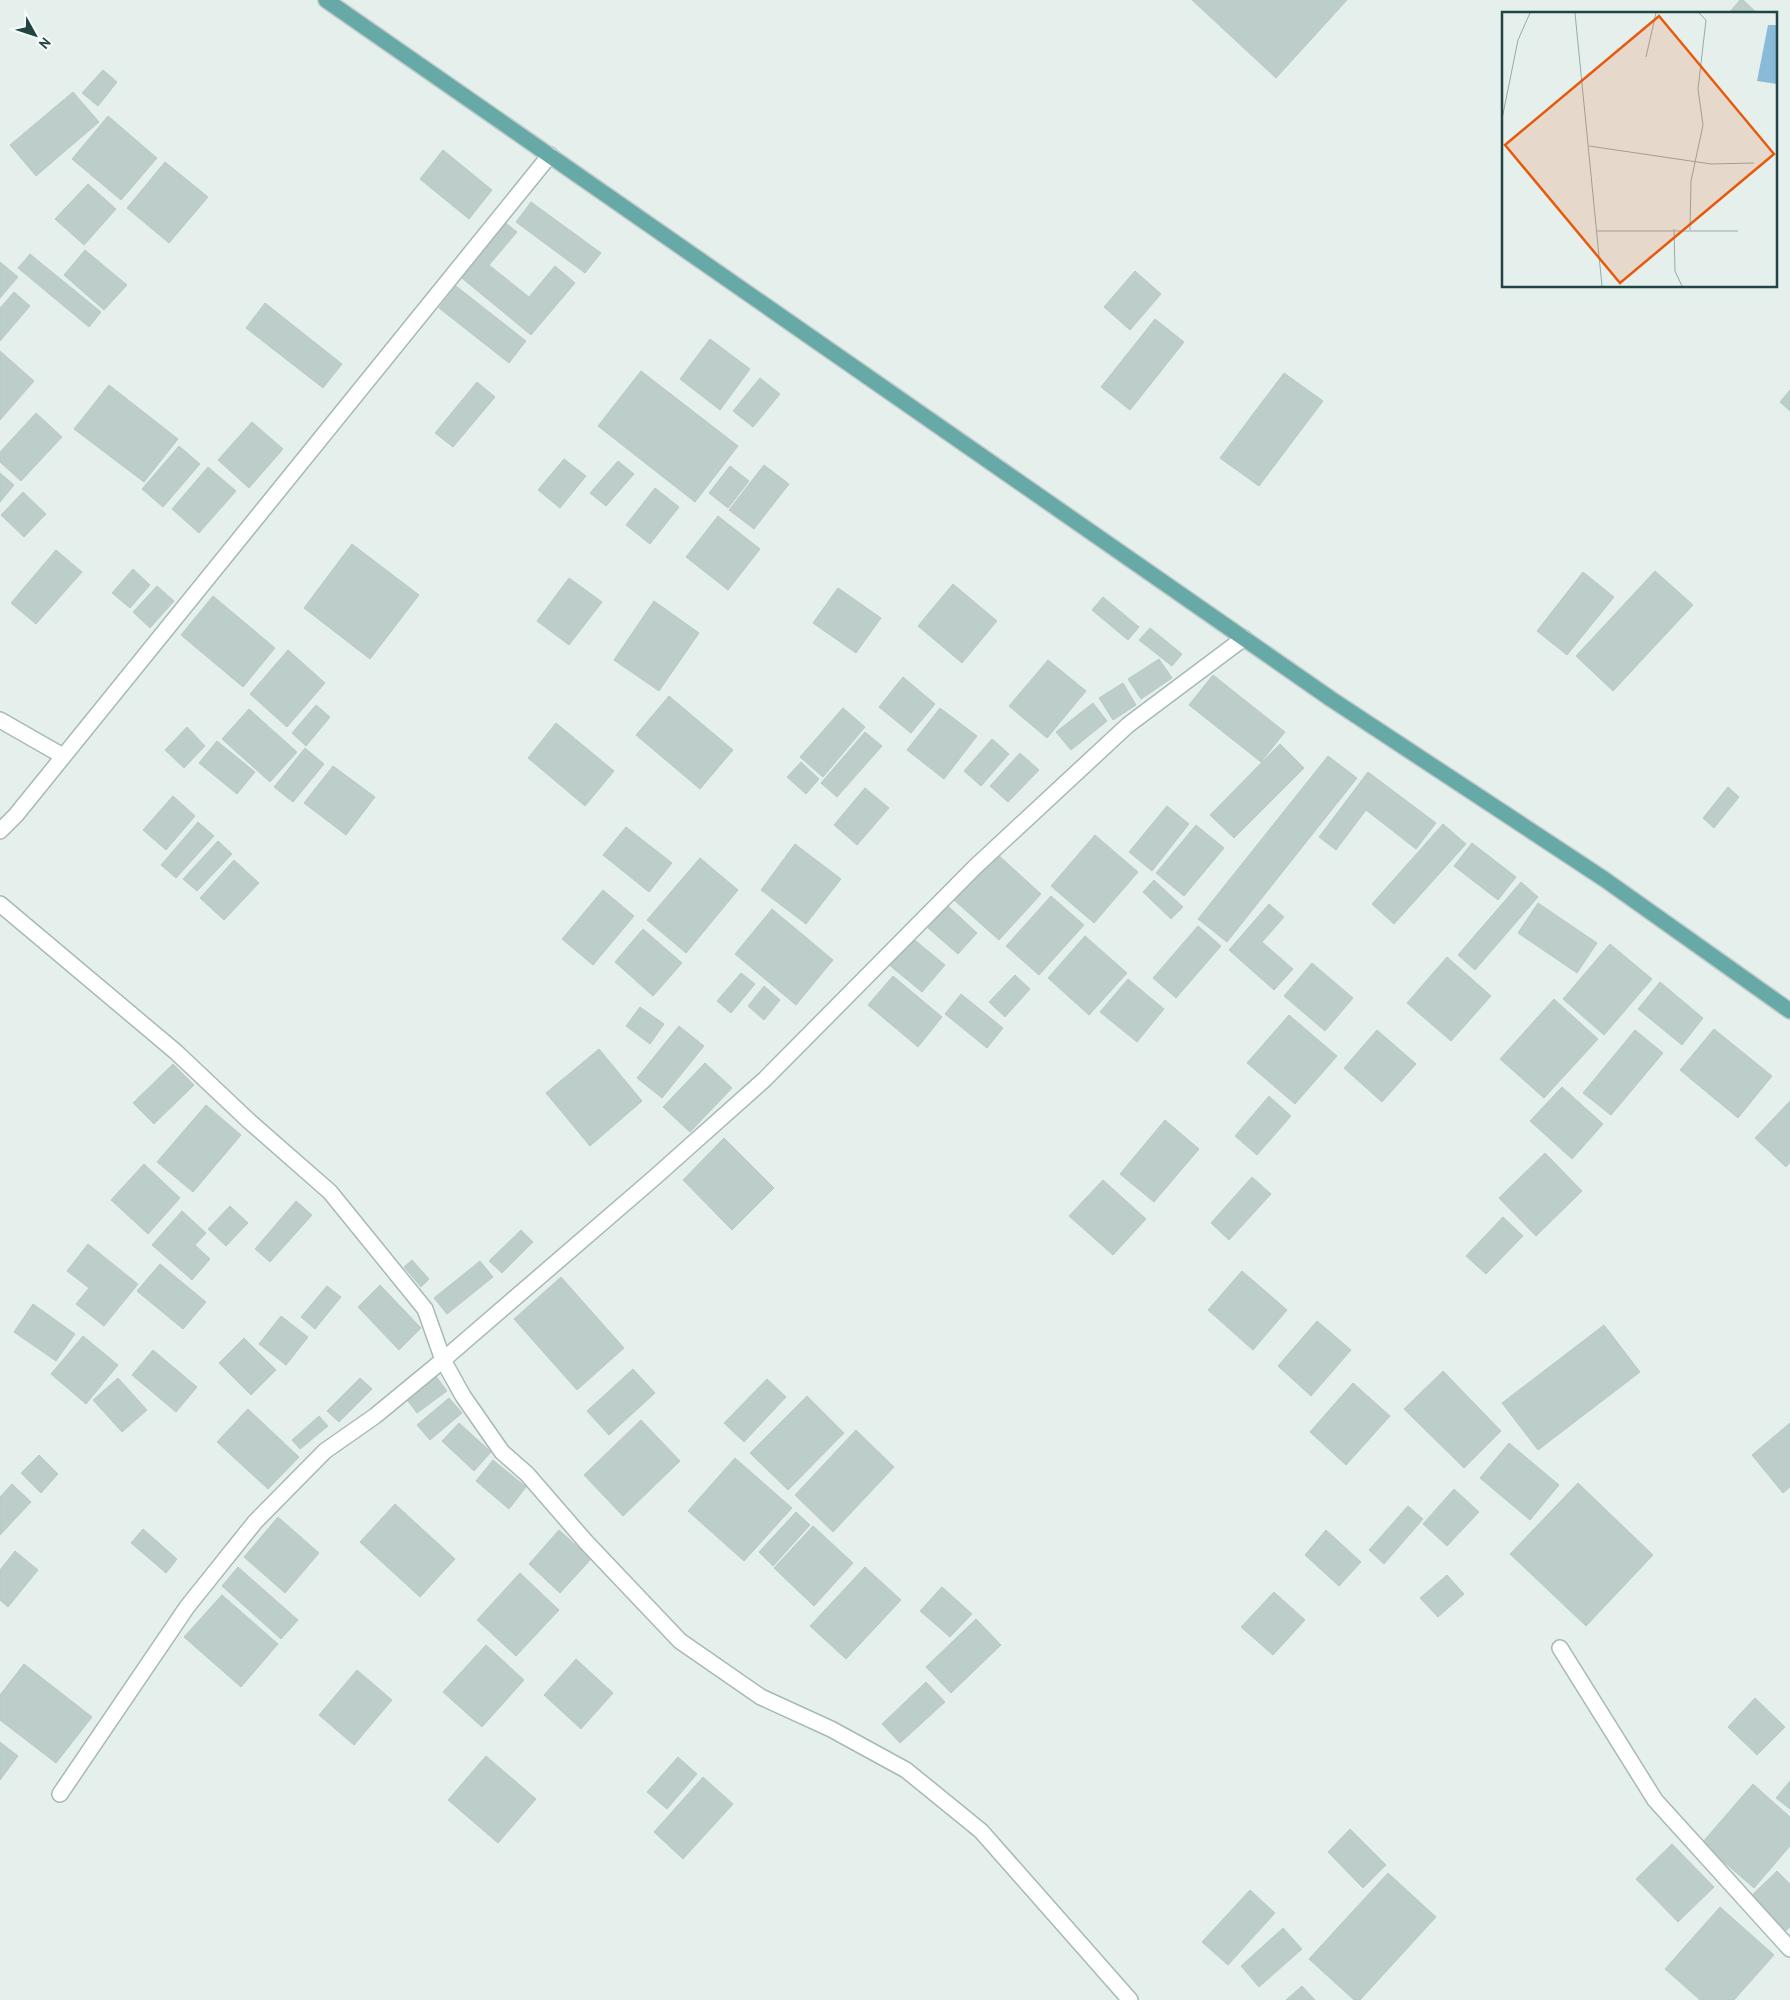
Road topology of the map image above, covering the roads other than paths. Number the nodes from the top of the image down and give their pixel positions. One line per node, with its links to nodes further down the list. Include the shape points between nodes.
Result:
1 (326, 0): 2 (main road)
2 (550, 155): 3 (main road); 5 (street)
3 (1244, 638): 8 (main road, via 1604,879); 9 (street, via 1128,725 975,867 765,1079)
4 (0, 720): 5 (street)
5 (63, 756): 6 (street)
6 (0, 831)
7 (0, 904): 9 (street, via 176,1052 248,1121 330,1192 425,1309)
8 (1790, 1011)
9 (443, 1360): 11 (street, via 375,1416 325,1451 255,1522 187,1606); 13 (street, via 463,1396 502,1452 527,1474 680,1641 761,1698 831,1729 906,1770 981,1831)
10 (1560, 1648): 12 (street, via 1655,1800)
11 (60, 1794)
12 (1790, 1948)
13 (1130, 2000)

